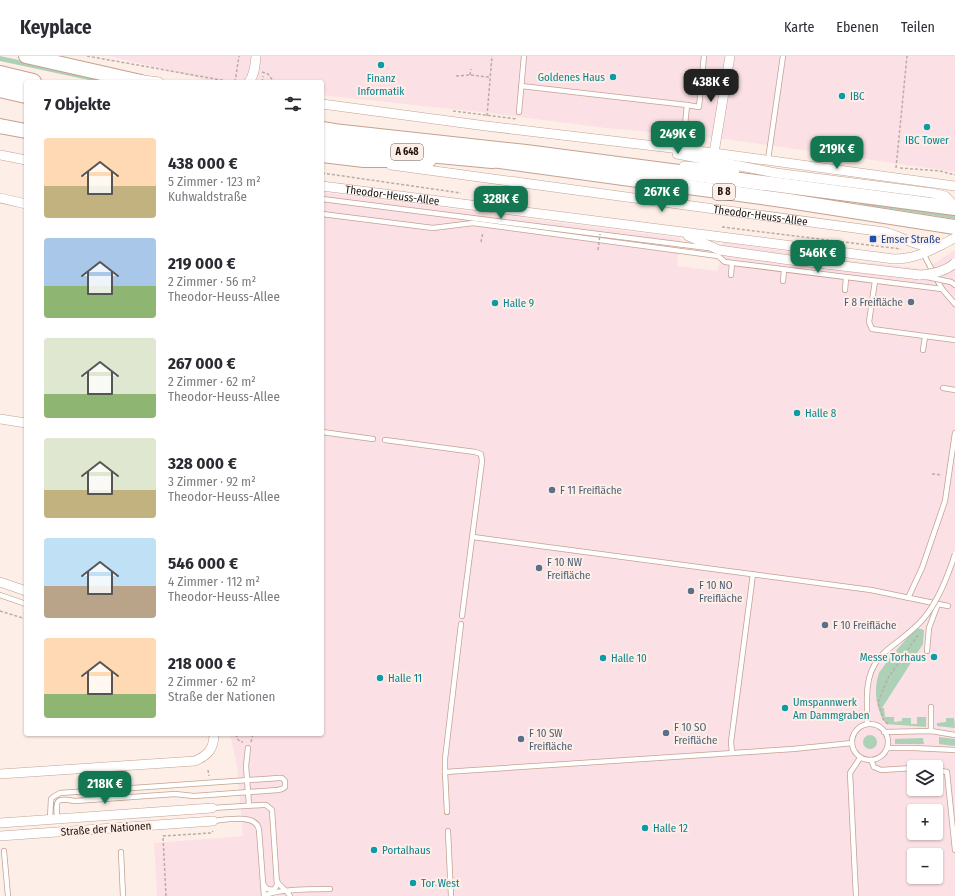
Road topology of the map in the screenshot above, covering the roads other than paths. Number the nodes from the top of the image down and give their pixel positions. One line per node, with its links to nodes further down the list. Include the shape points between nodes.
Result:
1 (26, 56): 8 (main road)
2 (256, 56): 12 (street, via 255,70)
3 (524, 56): 13 (lane)
4 (704, 56): 17 (lane, via 699,107)
5 (730, 56): 25 (street)
6 (783, 56): 32 (lane)
7 (0, 74): 9 (highway)
8 (119, 77): 10 (main road); 11 (street)
9 (25, 80)
10 (132, 80)
11 (143, 80)
12 (250, 80)
13 (521, 86): 17 (lane); 18 (lane)
14 (0, 89): 15 (highway)
15 (24, 95)
16 (324, 104): 23 (street)
17 (687, 105): 22 (lane)
18 (519, 112)
19 (0, 126): 21 (main road)
20 (326, 130): 28 (main road, B 8)
21 (24, 132)
22 (684, 135)
23 (603, 139): 25 (street); 33 (street)
24 (324, 144): 31 (highway, Theodor-Heuss-Allee / A 648)
25 (714, 153): 32 (street)
26 (0, 155): 29 (street)
27 (324, 155): 30 (main road, Theodor-Heuss-Allee)
28 (579, 159): 33 (street); 41 (main road, B 8)
29 (24, 160)
30 (364, 160): 31 (main road, Theodor-Heuss-Allee); 49 (street, Theodor-Heuss-Allee, via 884,232)
31 (492, 160): 43 (main road, Theodor-Heuss-Allee / B 8)
32 (768, 160): 35 (street)
33 (776, 173): 36 (street)
34 (325, 186): 44 (street, Theodor-Heuss-Allee)
35 (955, 186)
36 (945, 196): 39 (lane); 41 (street)
37 (0, 198): 40 (street)
38 (324, 199): 48 (lane)
39 (955, 199)
40 (24, 204)
41 (955, 207)
42 (324, 214): 53 (lane, via 433,228 473,223 718,256 725,262)
43 (955, 227)
44 (678, 232): 45 (street, Theodor-Heuss-Allee); 47 (street, Theodor-Heuss-Allee)
45 (719, 237): 47 (lane); 52 (street, Theodor-Heuss-Allee, via 894,259)
46 (955, 238): 50 (street, Theodor-Heuss-Allee)
47 (698, 240): 48 (lane); 51 (street, Theodor-Heuss-Allee)
48 (680, 245): 51 (lane)
49 (917, 245): 50 (street, Theodor-Heuss-Allee); 52 (lane)
50 (941, 245): 52 (street, Theodor-Heuss-Allee)
51 (719, 250): 57 (street, Theodor-Heuss-Allee)
52 (923, 254): 62 (lane)
53 (732, 263): 55 (lane); 56 (lane)
54 (955, 263): 57 (street, Theodor-Heuss-Allee, bridge, via 941,271)
55 (784, 270): 58 (lane); 59 (lane)
56 (731, 275)
57 (920, 275): 61 (lane, bridge)
58 (846, 278): 60 (lane); 63 (lane)
59 (783, 281)
60 (875, 281): 62 (lane); 65 (lane, via 869,322 872,329)
61 (955, 285)
62 (942, 289): 64 (lane)
63 (845, 290)
64 (955, 304)
65 (925, 336): 66 (lane); 67 (lane)
66 (955, 340)
67 (923, 350)
68 (943, 388): 69 (lane)
69 (955, 390)
70 (0, 419): 71 (street)
71 (24, 423)
72 (324, 432): 74 (lane)
73 (955, 434): 82 (lane, via 945,501 922,568)
74 (373, 439)
75 (385, 440): 76 (lane, via 481,454)
76 (473, 538): 78 (lane); 86 (lane)
77 (955, 554): 90 (lane, bridge, via 930,611 876,662 868,682)
78 (753, 574): 82 (lane, via 871,590); 99 (lane, via 731,742)
79 (0, 582): 80 (street)
80 (24, 590)
81 (0, 595): 83 (lane)
82 (908, 598): 84 (lane)
83 (24, 603)
84 (938, 604): 85 (lane); 88 (lane, via 929,628)
85 (948, 606)
86 (462, 616)
87 (461, 624): 104 (lane)
88 (927, 651)
89 (931, 707): 92 (lane)
90 (867, 724): 91 (lane, via 877,726); 95 (lane, via 854,733)
91 (884, 732): 92 (lane); 97 (lane, via 887,737)
92 (931, 732): 94 (lane)
93 (214, 736): 105 (street, via 212,747 206,756 195,761)
94 (955, 736)
95 (852, 743): 99 (lane); 100 (lane)
96 (248, 748): 106 (lane)
97 (887, 748): 98 (lane); 101 (lane, via 881,756)
98 (955, 750)
99 (732, 753): 104 (lane)
100 (860, 758): 101 (lane); 132 (lane, via 850,773)
101 (871, 760): 102 (lane, via 874,767 881,770)
102 (907, 768)
103 (943, 771): 118 (lane, via 947,772)
104 (445, 772): 111 (lane)
105 (0, 774)
106 (247, 780): 107 (lane); 107 (lane, via 282,778 286,784 282,789); 112 (lane, via 60,793 51,799)
107 (248, 792): 108 (lane); 112 (lane, via 75,801 63,799 57,804)
108 (249, 805): 109 (lane); 121 (lane, via 266,805 272,810)
109 (212, 808): 110 (street, Straße der Nationen)
110 (187, 810): 112 (street, Straße der Nationen); 115 (lane, via 197,815 195,820)
111 (446, 812)
112 (53, 819): 114 (street, Straße der Nationen)
113 (212, 821): 115 (street, Straße der Nationen); 124 (lane, via 251,819 257,824)
114 (0, 823)
115 (188, 823): 117 (street, Straße der Nationen)
116 (448, 831): 122 (lane)
117 (0, 836)
118 (955, 850)
119 (4, 851): 127 (lane)
120 (121, 852): 128 (lane)
121 (277, 881): 124 (lane, via 274,890 267,889); 126 (lane)
122 (450, 882): 123 (lane); 131 (lane)
123 (424, 883)
124 (263, 884): 129 (lane)
125 (330, 889): 126 (lane)
126 (287, 890): 129 (lane); 130 (lane)
127 (8, 896)
128 (123, 896)
129 (265, 896)
130 (290, 896)
131 (451, 896)
132 (856, 896)

